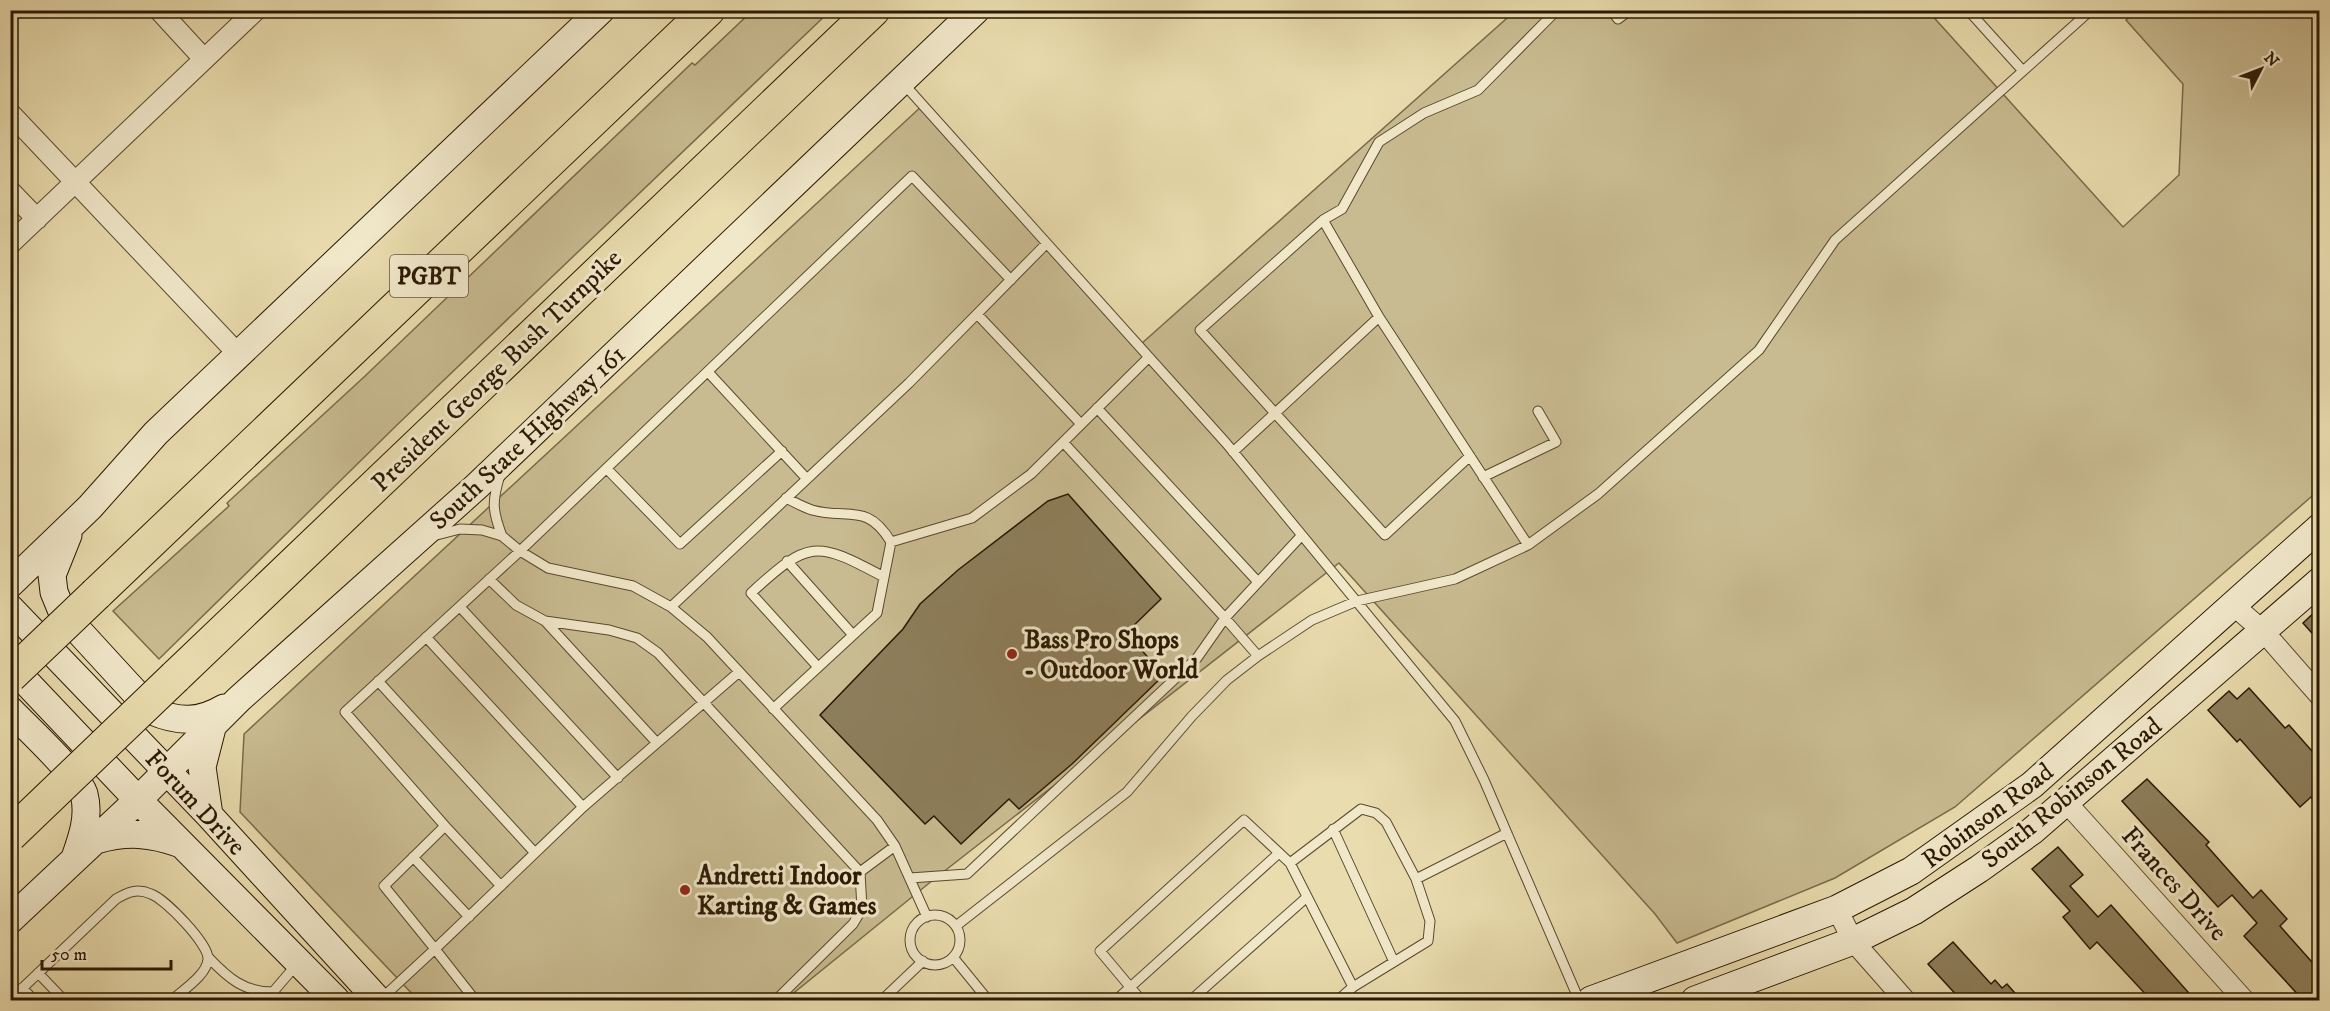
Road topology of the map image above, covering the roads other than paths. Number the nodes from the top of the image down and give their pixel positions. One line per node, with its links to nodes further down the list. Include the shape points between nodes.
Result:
1 (159, 10): 12 (street)
2 (602, 10): 25 (main road)
3 (708, 10): 71 (highway, PGBT, bridge)
4 (873, 10): 79 (highway, President George Bush Turnpike, bridge)
5 (976, 10): 14 (main road, South State Highway 161)
6 (1557, 10): 19 (lane, via 1479,90 1424,113 1379,142 1342,209)
7 (1611, 10): 8 (lane, via 1618,19)
8 (1630, 10)
9 (1968, 10): 13 (lane)
10 (2091, 10): 13 (lane)
11 (243, 15): 12 (street)
12 (204, 59): 16 (street)
13 (2023, 71): 47 (lane, via 1835,240 1759,350 1598,494)
14 (901, 82): 21 (lane); 36 (main road, South State Highway 161)
15 (10, 113): 16 (street)
16 (76, 183): 18 (street); 25 (street)
17 (10, 191): 18 (street)
18 (37, 219): 20 (street)
19 (1323, 220): 24 (lane); 30 (lane, via 1200,330)
20 (10, 244)
21 (1046, 244): 22 (lane); 26 (lane)
22 (1011, 280): 23 (lane); 27 (lane, via 912,176)
23 (977, 314): 31 (lane); 39 (lane)
24 (1379, 317): 30 (lane); 35 (lane)
25 (239, 355): 41 (main road, via 156,434)
26 (1149, 357): 28 (lane); 34 (lane)
27 (708, 372): 33 (lane); 37 (lane)
28 (1097, 408): 31 (lane); 55 (lane)
29 (1538, 411): 38 (lane, via 1556,442)
30 (1274, 414): 34 (lane); 35 (lane, via 1385,535)
31 (1081, 424): 32 (lane)
32 (1063, 442): 46 (lane, via 1031,474 972,518); 62 (lane)
33 (782, 451): 37 (lane, via 680,544); 39 (lane)
34 (1233, 452): 43 (lane)
35 (1470, 456): 38 (lane)
36 (505, 460): 44 (lane, via 493,498); 45 (main road, South State Highway 161)
37 (607, 469): 49 (lane)
38 (1483, 477): 47 (lane)
39 (807, 478): 40 (lane)
40 (786, 498): 46 (lane, via 813,510 853,513 874,521); 60 (lane)
41 (73, 523): 48 (main road); 74 (main road, via 52,575 63,614 152,711 187,721 209,717)
42 (2319, 527): 58 (main road, Robinson Road)
43 (1302, 535): 55 (lane); 57 (lane)
44 (502, 536): 45 (lane, via 460,529); 49 (lane)
45 (417, 540): 74 (main road, South State Highway 161)
46 (891, 542): 52 (lane)
47 (1528, 545): 57 (lane, via 1455,579)
48 (49, 547): 50 (main road, via 26,557); 56 (main road)
49 (520, 551): 53 (lane); 60 (lane, via 548,568 633,586)
50 (10, 558)
51 (787, 561): 52 (lane, via 809,551 835,552); 65 (lane); 69 (lane, via 751,593)
52 (884, 577): 65 (lane, via 877,613)
53 (489, 579): 59 (lane); 63 (lane, via 516,605)
54 (2319, 581): 64 (main road, South Robinson Road)
55 (1258, 582): 62 (lane)
56 (10, 584)
57 (1357, 601): 67 (lane, via 1312,620); 89 (lane, via 1455,721)
58 (2232, 604): 64 (street); 104 (main road, Robinson Road, via 2032,785 1911,872)
59 (460, 606): 66 (lane); 82 (lane)
60 (671, 607): 70 (lane, via 707,637)
61 (10, 608): 81 (main road, Forum Drive)
62 (1225, 618): 67 (lane); 100 (lane, via 1197,658 967,874)
63 (545, 621): 75 (lane, via 637,638 658,652); 80 (lane)
64 (2263, 631): 73 (street); 84 (main road, South Robinson Road)
65 (853, 635): 69 (lane)
66 (426, 638): 72 (lane); 85 (lane)
67 (1258, 656): 108 (lane, via 1227,680 1192,716 1127,792)
68 (10, 665): 83 (main road, Forum Drive)
69 (818, 667): 76 (lane)
70 (739, 672): 75 (lane); 76 (lane)
71 (10, 676)
72 (378, 681): 87 (lane, via 345,712); 95 (lane)
73 (2319, 696)
74 (238, 699): 78 (main road, South State Highway 161)
75 (705, 703): 80 (lane); 99 (lane)
76 (773, 709): 93 (lane, via 877,820)
77 (10, 710): 94 (main road, via 83,793)
78 (214, 723): 81 (main road, South State Highway 161); 86 (main road, via 202,767)
79 (120, 730): 90 (highway, bridge); 91 (highway, bridge)
80 (657, 743): 82 (lane)
81 (168, 771): 83 (main road, South State Highway 161); 86 (main road, Forum Drive)
82 (618, 778): 85 (lane)
83 (138, 800): 92 (main road, Forum Drive); 94 (main road, South State Highway 161)
84 (2066, 802): 109 (main road, South Robinson Road, via 2032,831 1932,899); 141 (street, Frances Drive)
85 (583, 807): 95 (lane)
86 (209, 815): 128 (main road, Forum Drive)
87 (445, 826): 97 (lane); 102 (lane)
88 (1333, 829): 98 (lane); 101 (lane, via 1361,809 1376,813 1386,822); 115 (lane)
89 (1507, 833): 101 (lane); 137 (lane)
90 (10, 835)
91 (10, 842)
92 (182, 844): 94 (main road, via 129,832); 113 (main road, Forum Drive)
93 (895, 846): 99 (lane); 100 (lane)
94 (85, 849): 107 (main road, South State Highway 161)
95 (535, 853): 102 (lane)
96 (1279, 853): 98 (lane); 117 (lane); 117 (lane, via 1244,820 1100,951)
97 (413, 857): 105 (lane); 110 (lane, via 384,886)
98 (1290, 863): 103 (lane)
99 (860, 872): 130 (lane, via 861,909 853,924)
100 (910, 879): 106 (lane)
101 (1416, 879): 115 (lane, via 1430,921 1428,941)
102 (501, 886): 105 (lane)
103 (1307, 897): 118 (lane); 135 (lane)
104 (1837, 909): 109 (street); 138 (main road, Robinson Road)
105 (469, 917): 110 (lane)
106 (927, 917): 108 (lane, via 942,916); 114 (lane, via 914,927 910,942)
107 (10, 920)
108 (956, 926): 111 (lane, via 960,942)
109 (1853, 941): 121 (main road, South Robinson Road); 140 (street)
110 (435, 949): 128 (lane); 129 (lane)
111 (953, 957): 114 (lane, via 939,964); 132 (lane)
112 (208, 958): 116 (lane, via 194,932 153,894 131,891 116,898); 120 (lane, via 244,988); 125 (lane, via 205,969)
113 (299, 962): 120 (lane); 127 (main road, Forum Drive)
114 (923, 962): 131 (lane)
115 (1394, 962): 118 (lane)
116 (38, 973): 119 (lane); 124 (lane)
117 (1130, 987): 133 (lane); 134 (lane)
118 (1353, 987): 136 (lane)
119 (22, 988): 122 (lane); 123 (lane)
120 (273, 992): 126 (lane)
121 (1726, 995): 139 (main road, South Robinson Road)
122 (10, 1000)
123 (34, 1000)
124 (64, 1000)
125 (172, 1000)
126 (280, 1000)
127 (336, 1000)
128 (379, 1000)
129 (475, 1000)
130 (776, 1000)
131 (882, 1000)
132 (988, 1000)
133 (1116, 1000)
134 (1141, 1000)
135 (1191, 1000)
136 (1338, 1000)
137 (1578, 1000)
138 (1591, 1000)
139 (1695, 1000)
140 (1905, 1000)
141 (2244, 1000)

